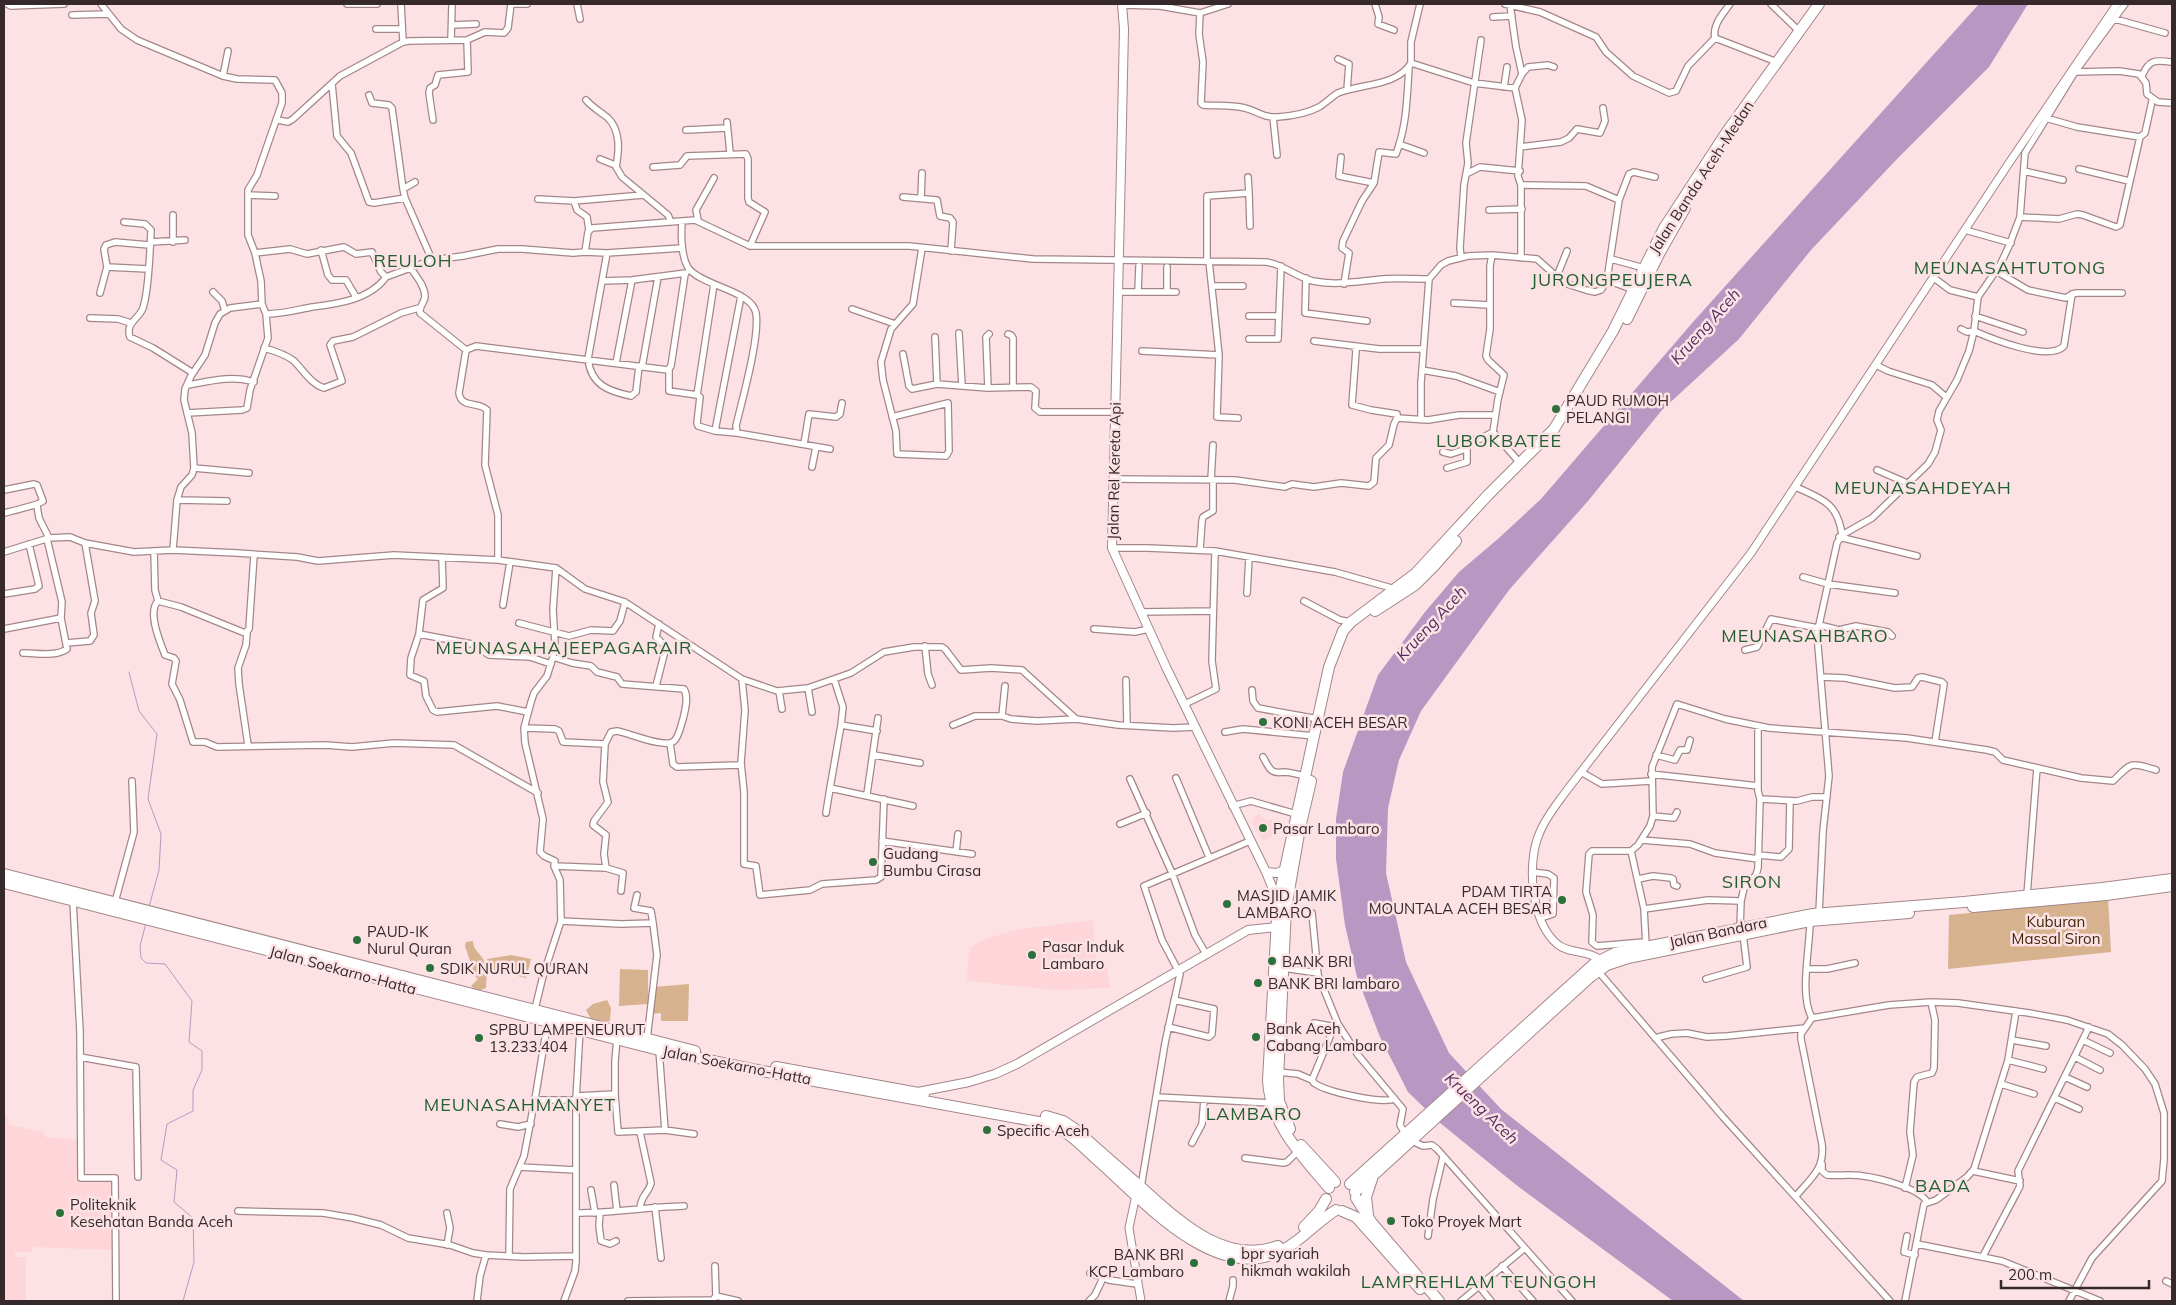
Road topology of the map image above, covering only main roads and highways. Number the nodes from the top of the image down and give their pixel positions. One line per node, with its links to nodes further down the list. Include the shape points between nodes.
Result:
1 (1122, 4): 7 (main road, Jalan Rel Kereta Api, via 1122,157 1112,548)
2 (1819, 4): 4 (highway, Jalan Banda Aceh-Medan, via 1664,228)
3 (1826, 4): 4 (highway, Jalan Banda Aceh-Medan, via 1705,173 1667,238 1640,295)
4 (1599, 361): 5 (highway, Jalan Banda Aceh-Medan, via 1557,434 1492,500 1436,565 1415,585 1359,622 1350,633 1335,664); 5 (highway, Jalan Banda Aceh-Medan, via 1554,430 1433,556 1342,631 1332,657)
5 (1308, 773): 6 (highway, Jalan Banda Aceh-Medan); 26 (highway, Jalan Banda Aceh-Medan, via 1289,886 1279,1101 1291,1130)
6 (1284, 870): 7 (main road); 12 (highway, Jalan Banda Aceh-Medan)
7 (1266, 872): 12 (main road, Jalan Rel Kereta Api)
8 (4, 874): 13 (highway, Jalan Soekarno-Hatta, via 115,902)
9 (2172, 879): 15 (highway, Jalan Bandara, via 1819,913)
10 (4, 883): 13 (highway, Jalan Soekarno-Hatta, via 74,901)
11 (2172, 886): 15 (highway, Jalan Bandara, via 2106,895 1810,921)
12 (1278, 901): 14 (highway, Jalan Banda Aceh-Medan)
13 (135, 911): 18 (highway, Jalan Soekarno-Hatta)
14 (1276, 927): 22 (main road, via 1248,930 1010,1067 969,1082); 26 (highway, Jalan Banda Aceh-Medan, via 1268,1080 1271,1103 1286,1136)
15 (1741, 931): 16 (highway, Jalan Bandara)
16 (1674, 946): 17 (highway, Jalan Bandara, via 1617,960); 17 (highway, Jalan Bandara, via 1645,944 1596,956)
17 (1588, 974): 23 (highway, Jalan Bandara)
18 (405, 982): 19 (highway, Jalan Soekarno-Hatta); 19 (highway, Jalan Soekarno-Hatta, via 535,1010)
19 (575, 1025): 20 (highway, Jalan Soekarno-Hatta); 20 (highway, Jalan Soekarno-Hatta, via 659,1050)
20 (828, 1080): 21 (highway, Jalan Soekarno-Hatta)
21 (842, 1082): 22 (highway, Jalan Soekarno-Hatta); 24 (highway, Jalan Soekarno-Hatta, via 1050,1124 1066,1132)
22 (916, 1092): 24 (highway, Jalan Soekarno-Hatta, via 1063,1121 1075,1129)
23 (1409, 1138): 25 (highway, Jalan Bandara); 28 (highway, Jalan Bandara)
24 (1109, 1165): 27 (highway, Jalan Soekarno-Hatta)
25 (1375, 1174): 28 (highway, Jalan Bandara); 31 (highway, via 1366,1197 1366,1211)
26 (1332, 1185): 28 (highway, via 1341,1181); 29 (highway)
27 (1139, 1191): 29 (highway, Jalan Soekarno-Hatta, via 1199,1235 1244,1252 1279,1246 1299,1232); 30 (highway, Jalan Soekarno-Hatta, via 1198,1244 1226,1256 1247,1259 1267,1256 1293,1244)
28 (1353, 1191): 30 (highway, via 1351,1206); 31 (highway)
29 (1326, 1199): 30 (highway, via 1330,1206)
30 (1339, 1210): 32 (highway, via 1356,1217)
31 (1372, 1223): 33 (highway)
32 (1432, 1301)
33 (1438, 1301)

